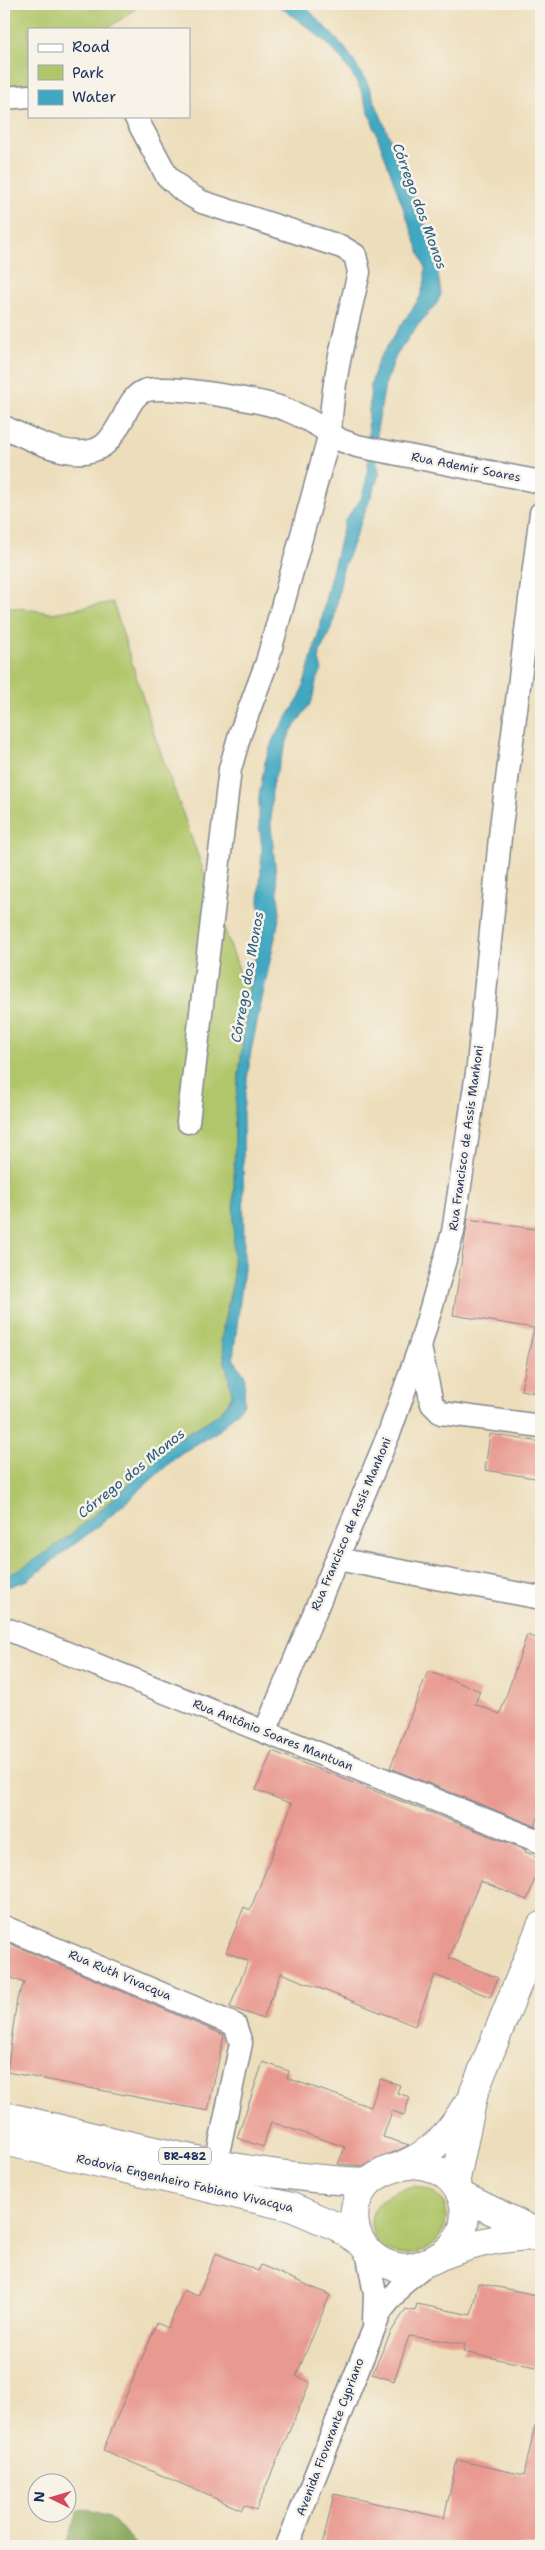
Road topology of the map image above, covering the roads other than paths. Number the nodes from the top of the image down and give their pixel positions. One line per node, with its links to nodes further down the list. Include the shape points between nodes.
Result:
1 (28, 96): 2 (street)
2 (4, 98)
3 (136, 118): 5 (street, via 167,176 183,191 202,202 342,247 355,255 360,272 335,380)
4 (4, 427): 5 (street, Rua Ademir Soares, via 54,449 89,452 104,444 115,432 137,395 159,388 285,409)
5 (330, 433): 6 (street, Rua Ademir Soares, via 357,446); 8 (street, via 272,645 230,769)
6 (541, 482)
7 (541, 513): 9 (street, Rua Francisco de Assis Manhoni, via 501,827 478,1066 453,1232)
8 (188, 1122)
9 (420, 1346): 10 (street, via 432,1404 441,1413); 11 (street, Rua Francisco de Assis Manhoni, via 390,1432)
10 (541, 1426)
11 (337, 1559): 12 (street); 14 (street, Rua Francisco de Assis Manhoni)
12 (541, 1598)
13 (4, 1628): 14 (street, Rua Antônio Soares Mantuan)
14 (265, 1732): 15 (street, Rua Antônio Soares Mantuan)
15 (541, 1842)
16 (541, 1926): 18 (main road)
17 (4, 1927): 21 (street, Rua Ruth Vivacqua, via 235,2024 241,2043)
18 (474, 2092): 22 (main road, via 459,2118 437,2145 421,2158); 24 (main road)
19 (4, 2116): 21 (main road, Rodovia Engenheiro Fabiano Vivacqua / BR-482)
20 (4, 2142): 26 (main road, Rodovia Engenheiro Fabiano Vivacqua / BR-482, via 291,2207 338,2227)
21 (216, 2163): 23 (main road, Rodovia Engenheiro Fabiano Vivacqua / BR-482, via 310,2179)
22 (403, 2165): 23 (main road); 24 (main road, via 431,2167 447,2175)
23 (369, 2182): 26 (main road, via 359,2198 354,2216)
24 (458, 2190): 25 (main road); 27 (main road, via 465,2209 460,2236)
25 (541, 2235): 27 (main road, via 483,2241)
26 (363, 2246): 27 (main road, via 382,2262 400,2268); 28 (street, via 375,2294)
27 (437, 2258): 28 (street, via 404,2282 391,2296)
28 (373, 2328): 29 (street, Avenida Fiovarante Cypriano)
29 (287, 2546)

